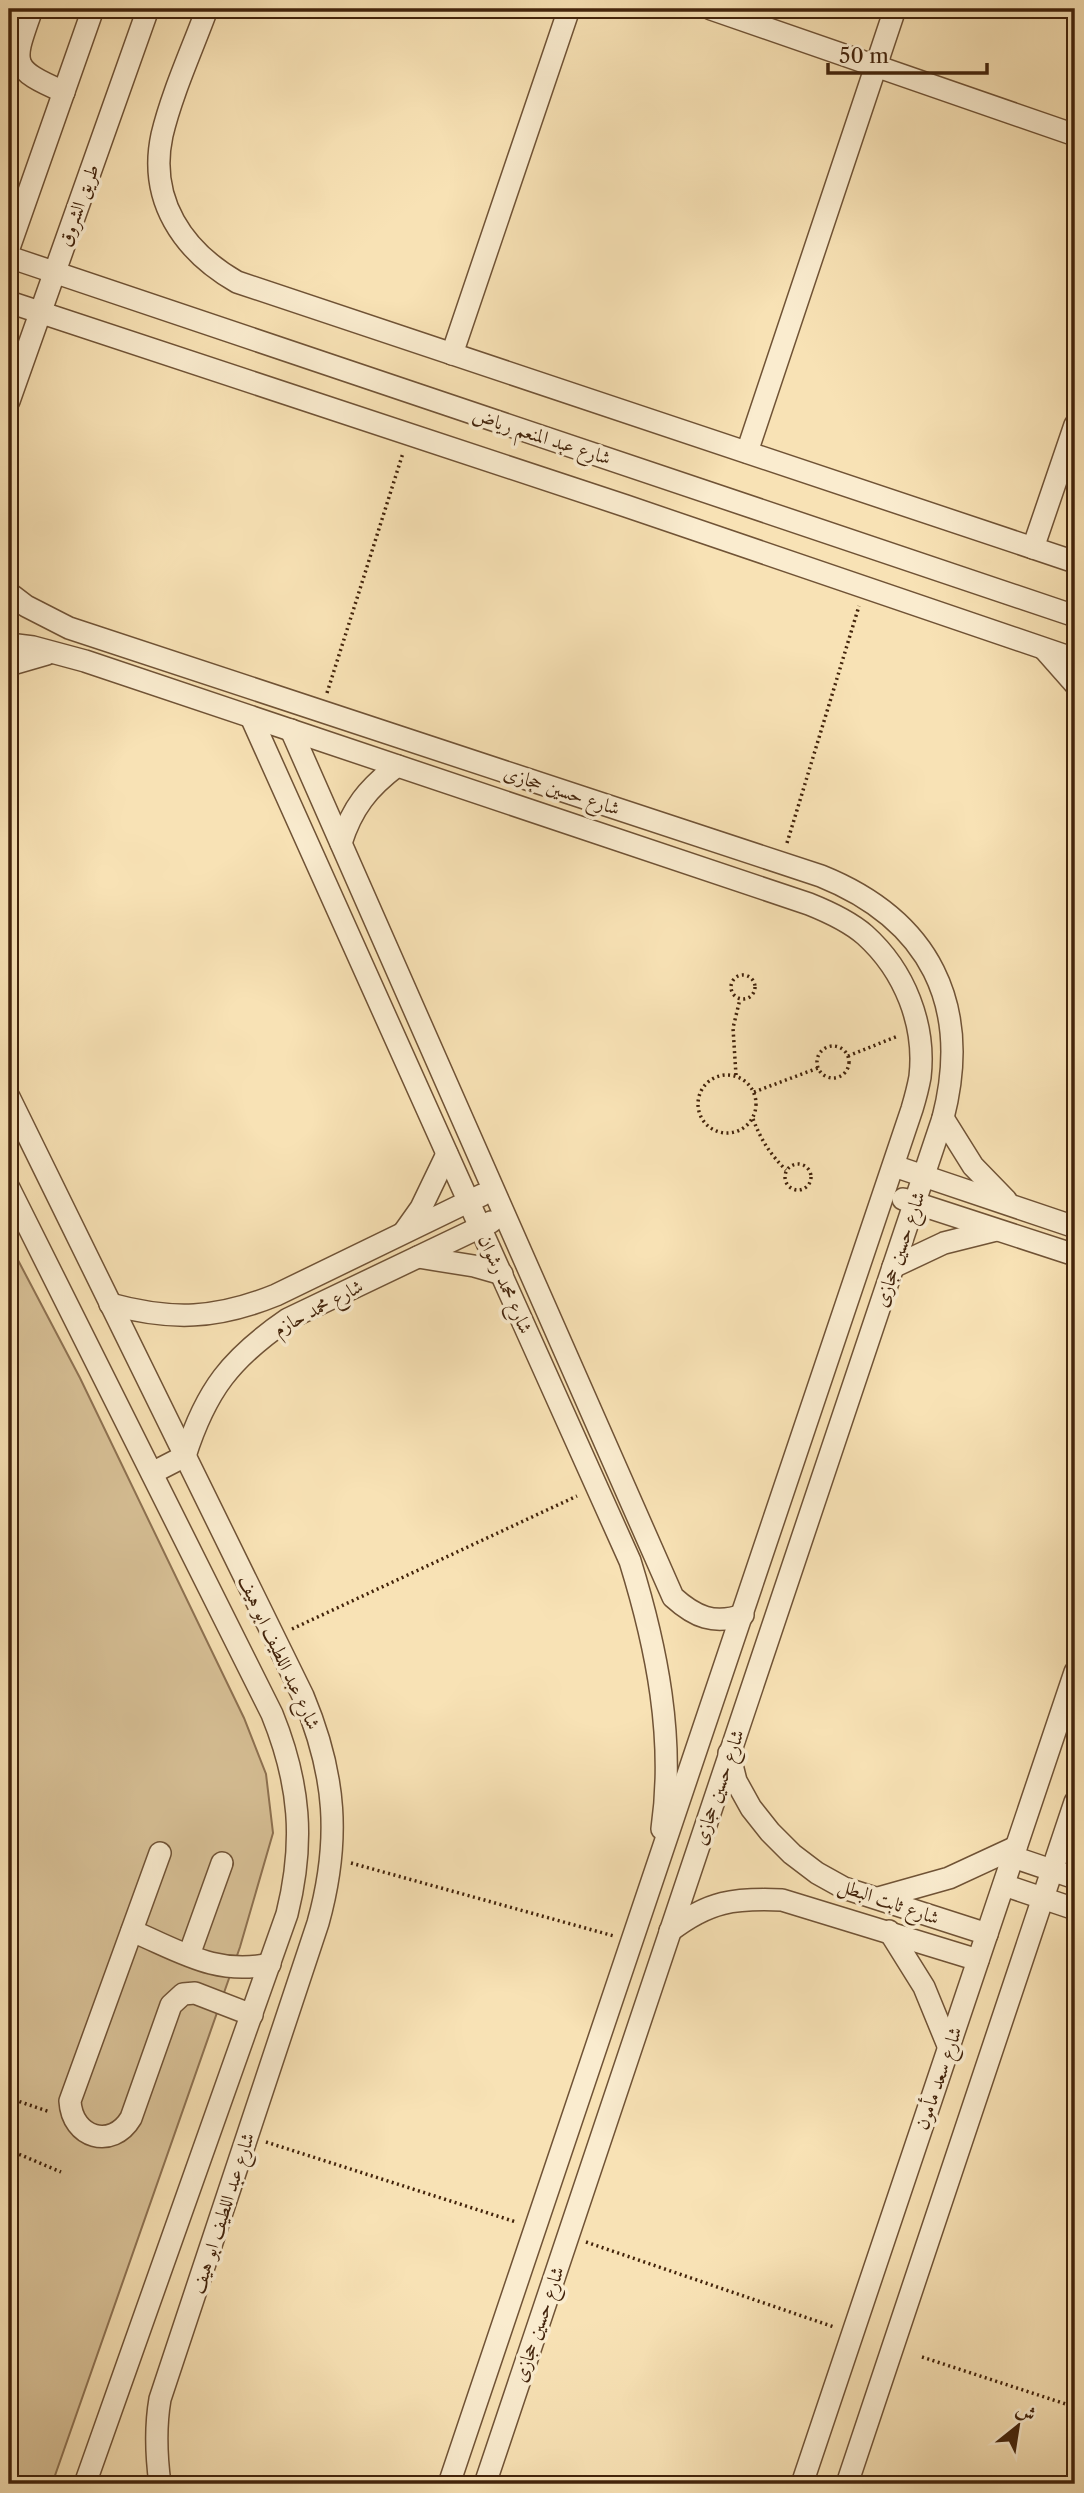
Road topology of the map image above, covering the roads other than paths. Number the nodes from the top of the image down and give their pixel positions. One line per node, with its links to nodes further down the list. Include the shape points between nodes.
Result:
1 (32, 9): 9 (street, via 20,44 20,61 29,76)
2 (93, 9): 9 (street)
3 (148, 9): 13 (street, طريق الشروق)
4 (207, 9): 16 (street, via 162,136 161,186 180,233 196,253 237,282)
5 (569, 9): 16 (street)
6 (710, 9): 8 (street)
7 (895, 9): 8 (street)
8 (876, 66): 10 (street); 19 (street)
9 (64, 92): 11 (street)
10 (1075, 135)
11 (9, 248)
12 (9, 257): 13 (street, شارع عبد المنعم رياض)
13 (54, 274): 15 (street, طريق الشروق); 20 (street, شارع عبد المنعم رياض)
14 (9, 302): 15 (street, شارع عبد المنعم رياض)
15 (40, 313): 17 (street, طريق الشروق); 21 (street, شارع عبد المنعم رياض)
16 (452, 354): 19 (street)
17 (9, 401)
18 (1075, 425): 22 (street)
19 (747, 452): 22 (street)
20 (638, 469): 21 (street); 25 (street, شارع عبد المنعم رياض)
21 (626, 506): 27 (street, شارع عبد المنعم رياض)
22 (1033, 548): 23 (street)
23 (1075, 562)
24 (9, 593): 32 (street, شارع حسين حجازى, via 69,628)
25 (1075, 616)
26 (9, 644): 28 (street, شارع حسين حجازى)
27 (1043, 648): 29 (street, شارع عبد المنعم رياض); 31 (street)
28 (55, 652): 30 (street); 33 (street, شارع حسين حجازى)
29 (1075, 659)
30 (9, 665)
31 (1075, 684)
32 (286, 699): 34 (street); 38 (street, شارع حسين حجازى, via 821,876 862,894 905,930 926,956 941,986 954,1052)
33 (251, 717): 34 (street, شارع حسين حجازى); 39 (street, شارع محمد رشوان)
34 (284, 728): 35 (street, شارع حسين حجازى); 36 (street, شارع محمد رشوان)
35 (397, 766): 36 (street, via 361,800); 40 (street, شارع حسين حجازى, via 808,904 838,916 864,934 904,985 921,1046 920,1078)
36 (341, 843): 43 (street, شارع محمد رشوان)
37 (9, 1097): 57 (street, شارع عبد اللطيف ابو هيف)
38 (943, 1118): 41 (street, شارع حسين حجازى); 47 (street, via 973,1166)
39 (447, 1154): 45 (street, شارع محمد رشوان); 52 (street)
40 (894, 1166): 41 (street); 44 (street, شارع حسين حجازى)
41 (924, 1176): 46 (street, شارع حسين حجازى); 47 (street)
42 (9, 1188): 59 (street, شارع عبد اللطيف ابو هيف)
43 (494, 1189): 45 (street, شارع محمد حازم); 48 (street, شارع محمد رشوان)
44 (884, 1193): 46 (street); 60 (street, شارع حسين حجازى)
45 (469, 1201): 49 (street, شارع محمد رشوان); 52 (street, شارع محمد حازم)
46 (914, 1203): 51 (street); 55 (street, شارع حسين حجازى)
47 (1013, 1206): 50 (street)
48 (505, 1214): 49 (street, شارع محمد حازم); 60 (street, شارع محمد رشوان, via 673,1597 699,1617 729,1620)
49 (481, 1227): 54 (street, شارع محمد حازم); 56 (street, شارع محمد رشوان)
50 (1075, 1227)
51 (998, 1230): 53 (street); 55 (street, via 944,1243)
52 (404, 1233): 57 (street, شارع محمد حازم, via 245,1308 177,1317)
53 (1075, 1255)
54 (418, 1257): 56 (street); 58 (street, شارع محمد حازم, via 288,1319 259,1339 212,1391)
55 (893, 1267): 62 (street, شارع حسين حجازى)
56 (502, 1274): 68 (street, شارع محمد رشوان, via 630,1561 646,1612 664,1716 666,1769)
57 (110, 1304): 58 (street, شارع عبد اللطيف ابو هيف)
58 (186, 1456): 59 (street); 85 (street, شارع عبد اللطيف ابو هيف, via 316,1727 326,1759 333,1814 332,1858 318,1923 160,2399 156,2424)
59 (152, 1474): 81 (street, شارع عبد اللطيف ابو هيف, via 272,1714 292,1769 298,1857 287,1914)
60 (743, 1615): 68 (street, شارع حسين حجازى)
61 (1075, 1672): 64 (street, شارع سعد مأمون)
62 (729, 1753): 71 (street, شارع ثابت البطل, via 736,1781 751,1808 792,1854 844,1888); 77 (street, شارع حسين حجازى)
63 (1075, 1802): 67 (street)
64 (1015, 1852): 67 (street); 70 (street, شارع سعد مأمون); 71 (street, via 949,1878)
65 (160, 1853): 74 (street)
66 (222, 1863): 79 (street)
67 (1052, 1870): 69 (street); 72 (street)
68 (656, 1874): 78 (street, شارع حسين حجازى)
69 (1075, 1878)
70 (1004, 1885): 72 (street); 76 (street, شارع سعد مأمون)
71 (878, 1898): 76 (street, شارع ثابت البطل)
72 (1043, 1898): 73 (street); 89 (street)
73 (1075, 1909)
74 (132, 1931): 79 (street); 82 (street, via 70,2101 74,2120 87,2133 112,2135 127,2126 171,2005 183,1994 195,1993)
75 (889, 1931): 77 (street, شارع ثابت البطل, via 782,1900 752,1899 721,1903 692,1914); 80 (street, شارع ثابت البطل); 83 (street, via 924,1987)
76 (987, 1934): 80 (street, شارع سعد مأمون)
77 (666, 1941): 78 (street); 87 (street, شارع حسين حجازى)
78 (633, 1942): 86 (street, شارع حسين حجازى)
79 (189, 1955): 81 (street, via 228,1968)
80 (978, 1960): 83 (street, شارع سعد مأمون)
81 (270, 1964): 82 (street, شارع عبد اللطيف ابو هيف)
82 (252, 2015): 84 (street, شارع عبد اللطيف ابو هيف)
83 (949, 2048): 88 (street, شارع سعد مأمون)
84 (85, 2484)
85 (160, 2484)
86 (449, 2484)
87 (485, 2484)
88 (802, 2484)
89 (847, 2484)

